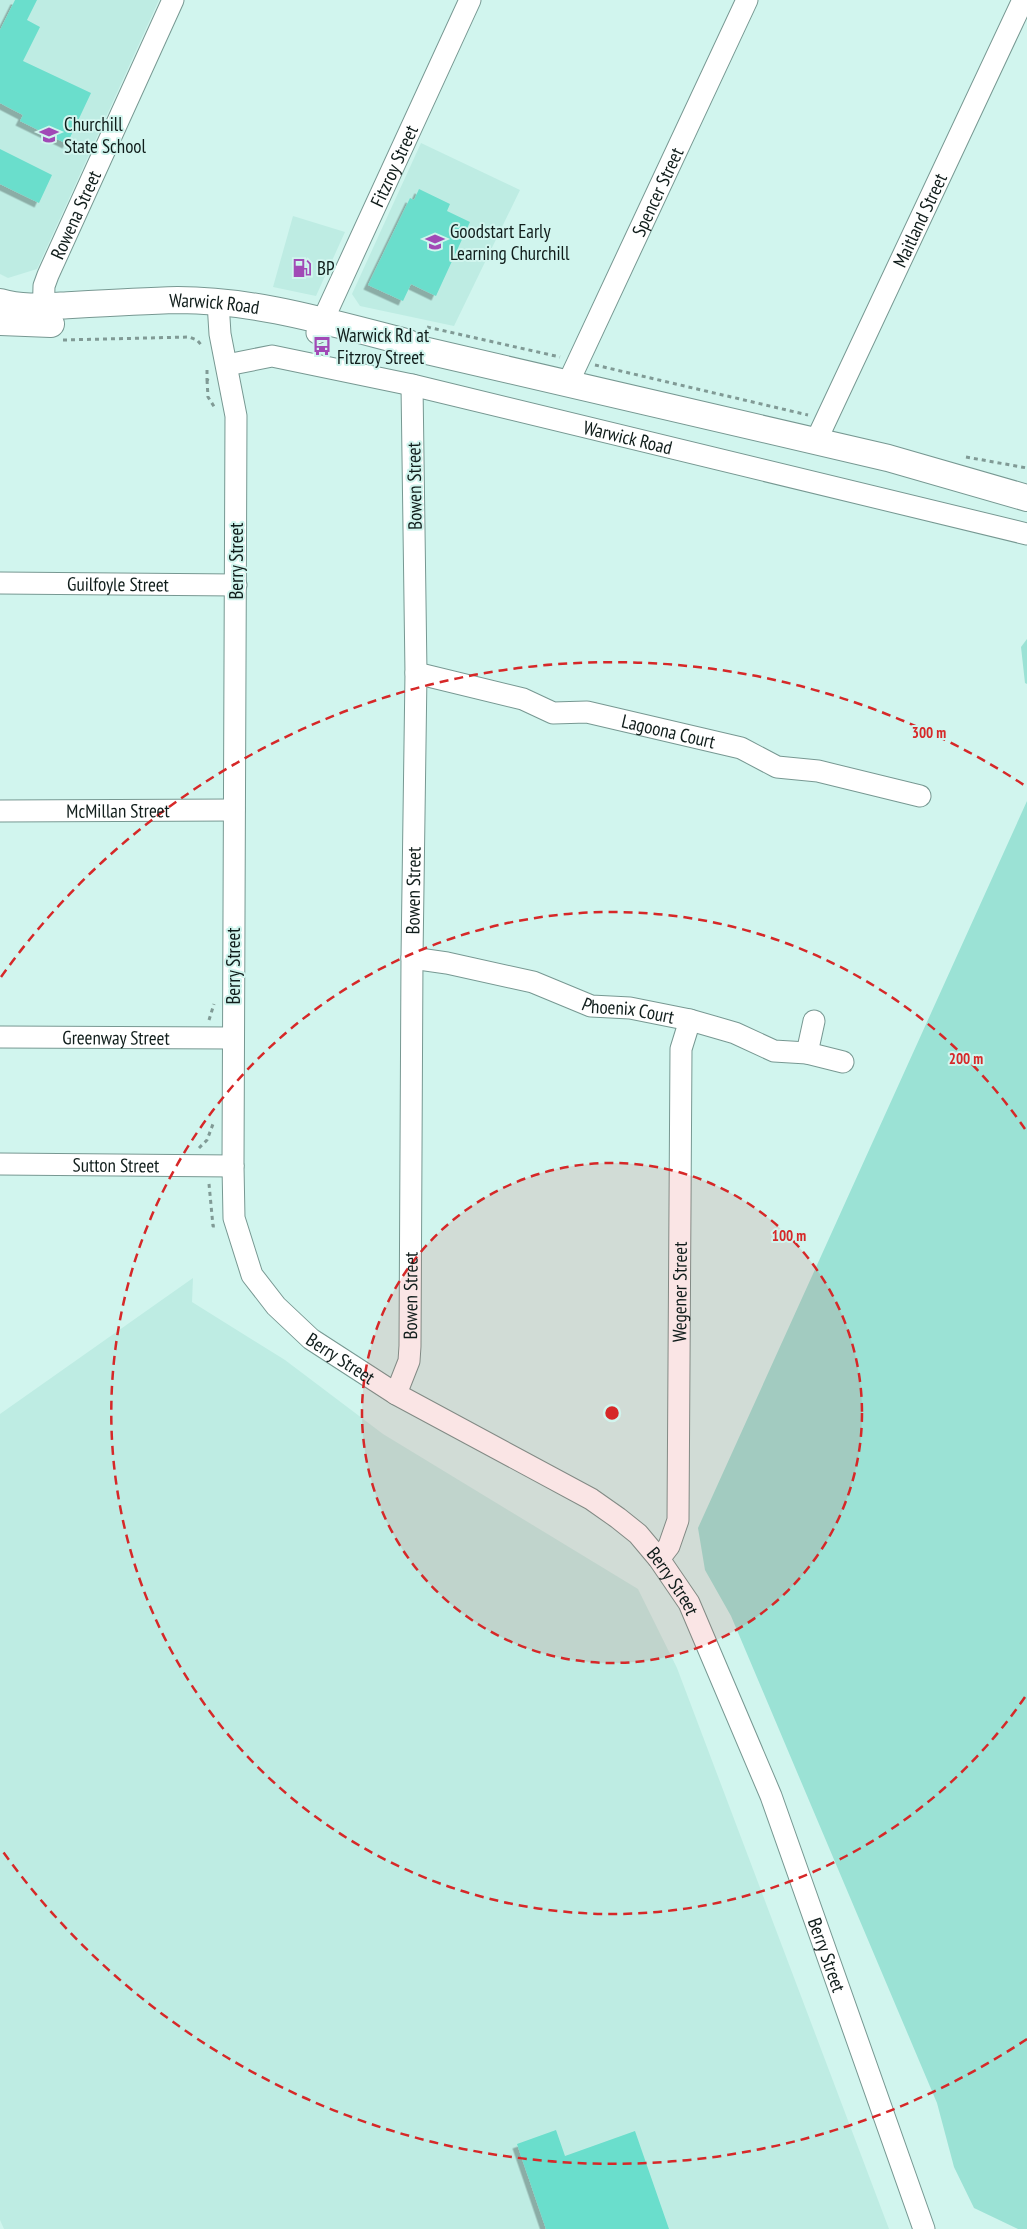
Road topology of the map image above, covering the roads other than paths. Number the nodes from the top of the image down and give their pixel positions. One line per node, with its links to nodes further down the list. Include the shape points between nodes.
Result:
1 (173, 0): 8 (street, Rowena Street, via 48,275 44,286)
2 (470, 0): 9 (street, Fitzroy Street)
3 (747, 0): 11 (street, Spencer Street)
4 (1022, 0): 13 (street, Maitland Street)
5 (0, 302): 8 (main road, Warwick Road)
6 (218, 310): 8 (main road, Warwick Road, via 178,300); 9 (main road, Warwick Road, via 270,309); 10 (street, Berry Street)
7 (0, 322): 8 (main road, Warwick Road)
8 (48, 324)
9 (320, 327): 11 (main road, Warwick Road, via 408,351 423,350)
10 (216, 369): 12 (street, Warwick Road, via 272,356); 19 (street, Berry Street, via 236,416)
11 (568, 383): 13 (main road, Warwick Road)
12 (412, 385): 17 (street, Warwick Road); 20 (street, Bowen Street)
13 (816, 441): 14 (main road, Warwick Road)
14 (888, 458): 15 (main road, Warwick Road); 16 (main road, Warwick Road)
15 (1027, 483)
16 (1027, 498)
17 (1027, 534)
18 (0, 583): 19 (street, Guilfoyle Street)
19 (236, 585): 22 (street, Berry Street)
20 (416, 673): 21 (street, Lagoona Court, via 523,699 553,713 586,712 741,748 777,767 818,771); 24 (street, Bowen Street)
21 (920, 796)
22 (234, 810): 23 (street, McMillan Street); 28 (street, Berry Street)
23 (0, 812)
24 (412, 958): 25 (street, Phoenix Court, via 533,982 591,1006 630,1008); 33 (street, Bowen Street, via 410,1346 409,1361)
25 (690, 1020): 29 (street, Phoenix Court, via 735,1033 774,1051); 34 (street, Wegener Street, via 681,1049 678,1520 669,1546)
26 (814, 1021): 29 (street)
27 (0, 1037): 28 (street, Greenway Street)
28 (232, 1038): 32 (street, Berry Street)
29 (807, 1053): 30 (street, Phoenix Court)
30 (843, 1062)
31 (0, 1164): 32 (street, Sutton Street)
32 (233, 1166): 33 (street, Berry Street, via 234,1218 252,1275 276,1306 311,1339)
33 (396, 1394): 34 (street, Berry Street, via 591,1499 638,1534)
34 (659, 1559): 35 (street, Berry Street, via 689,1603 771,1796)
35 (924, 2229)

